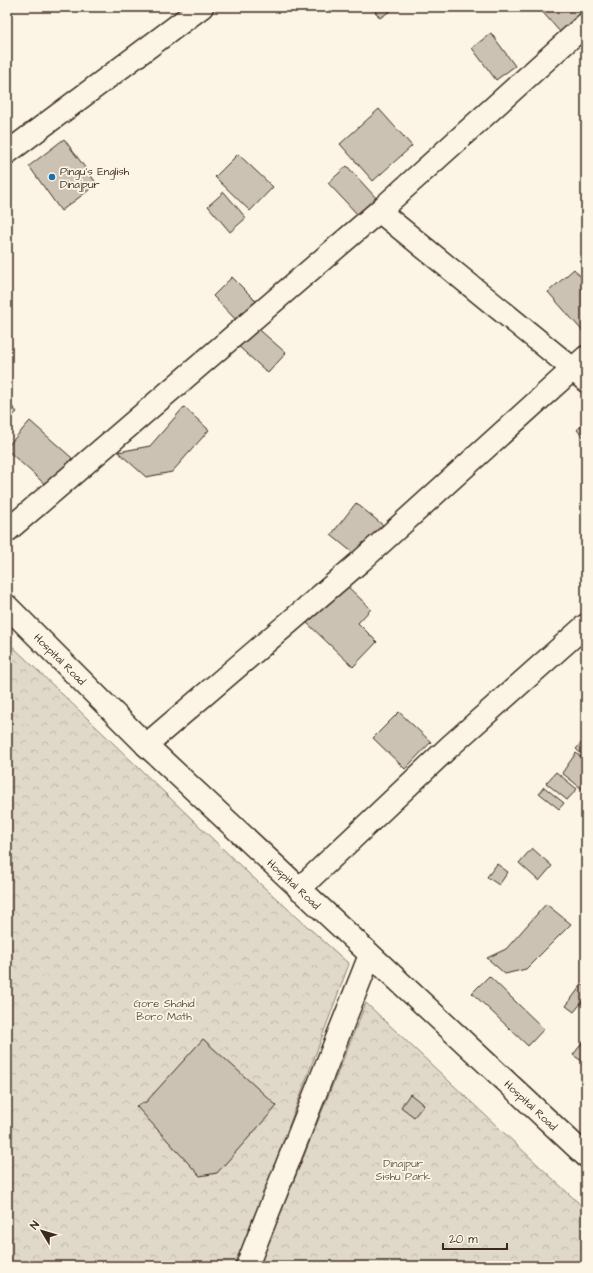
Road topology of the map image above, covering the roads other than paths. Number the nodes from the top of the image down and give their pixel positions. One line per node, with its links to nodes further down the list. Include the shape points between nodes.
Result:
1 (202, 7): 3 (street)
2 (586, 24): 4 (street)
3 (7, 153)
4 (378, 211): 5 (street); 6 (street)
5 (582, 369): 9 (street)
6 (7, 531)
7 (7, 606): 9 (street, Hospital Road)
8 (586, 625): 10 (street, via 449,747)
9 (146, 745): 10 (street, Hospital Road)
10 (299, 889): 11 (street, Hospital Road)
11 (370, 955): 12 (street, Hospital Road); 13 (street)
12 (586, 1156)
13 (247, 1266)

